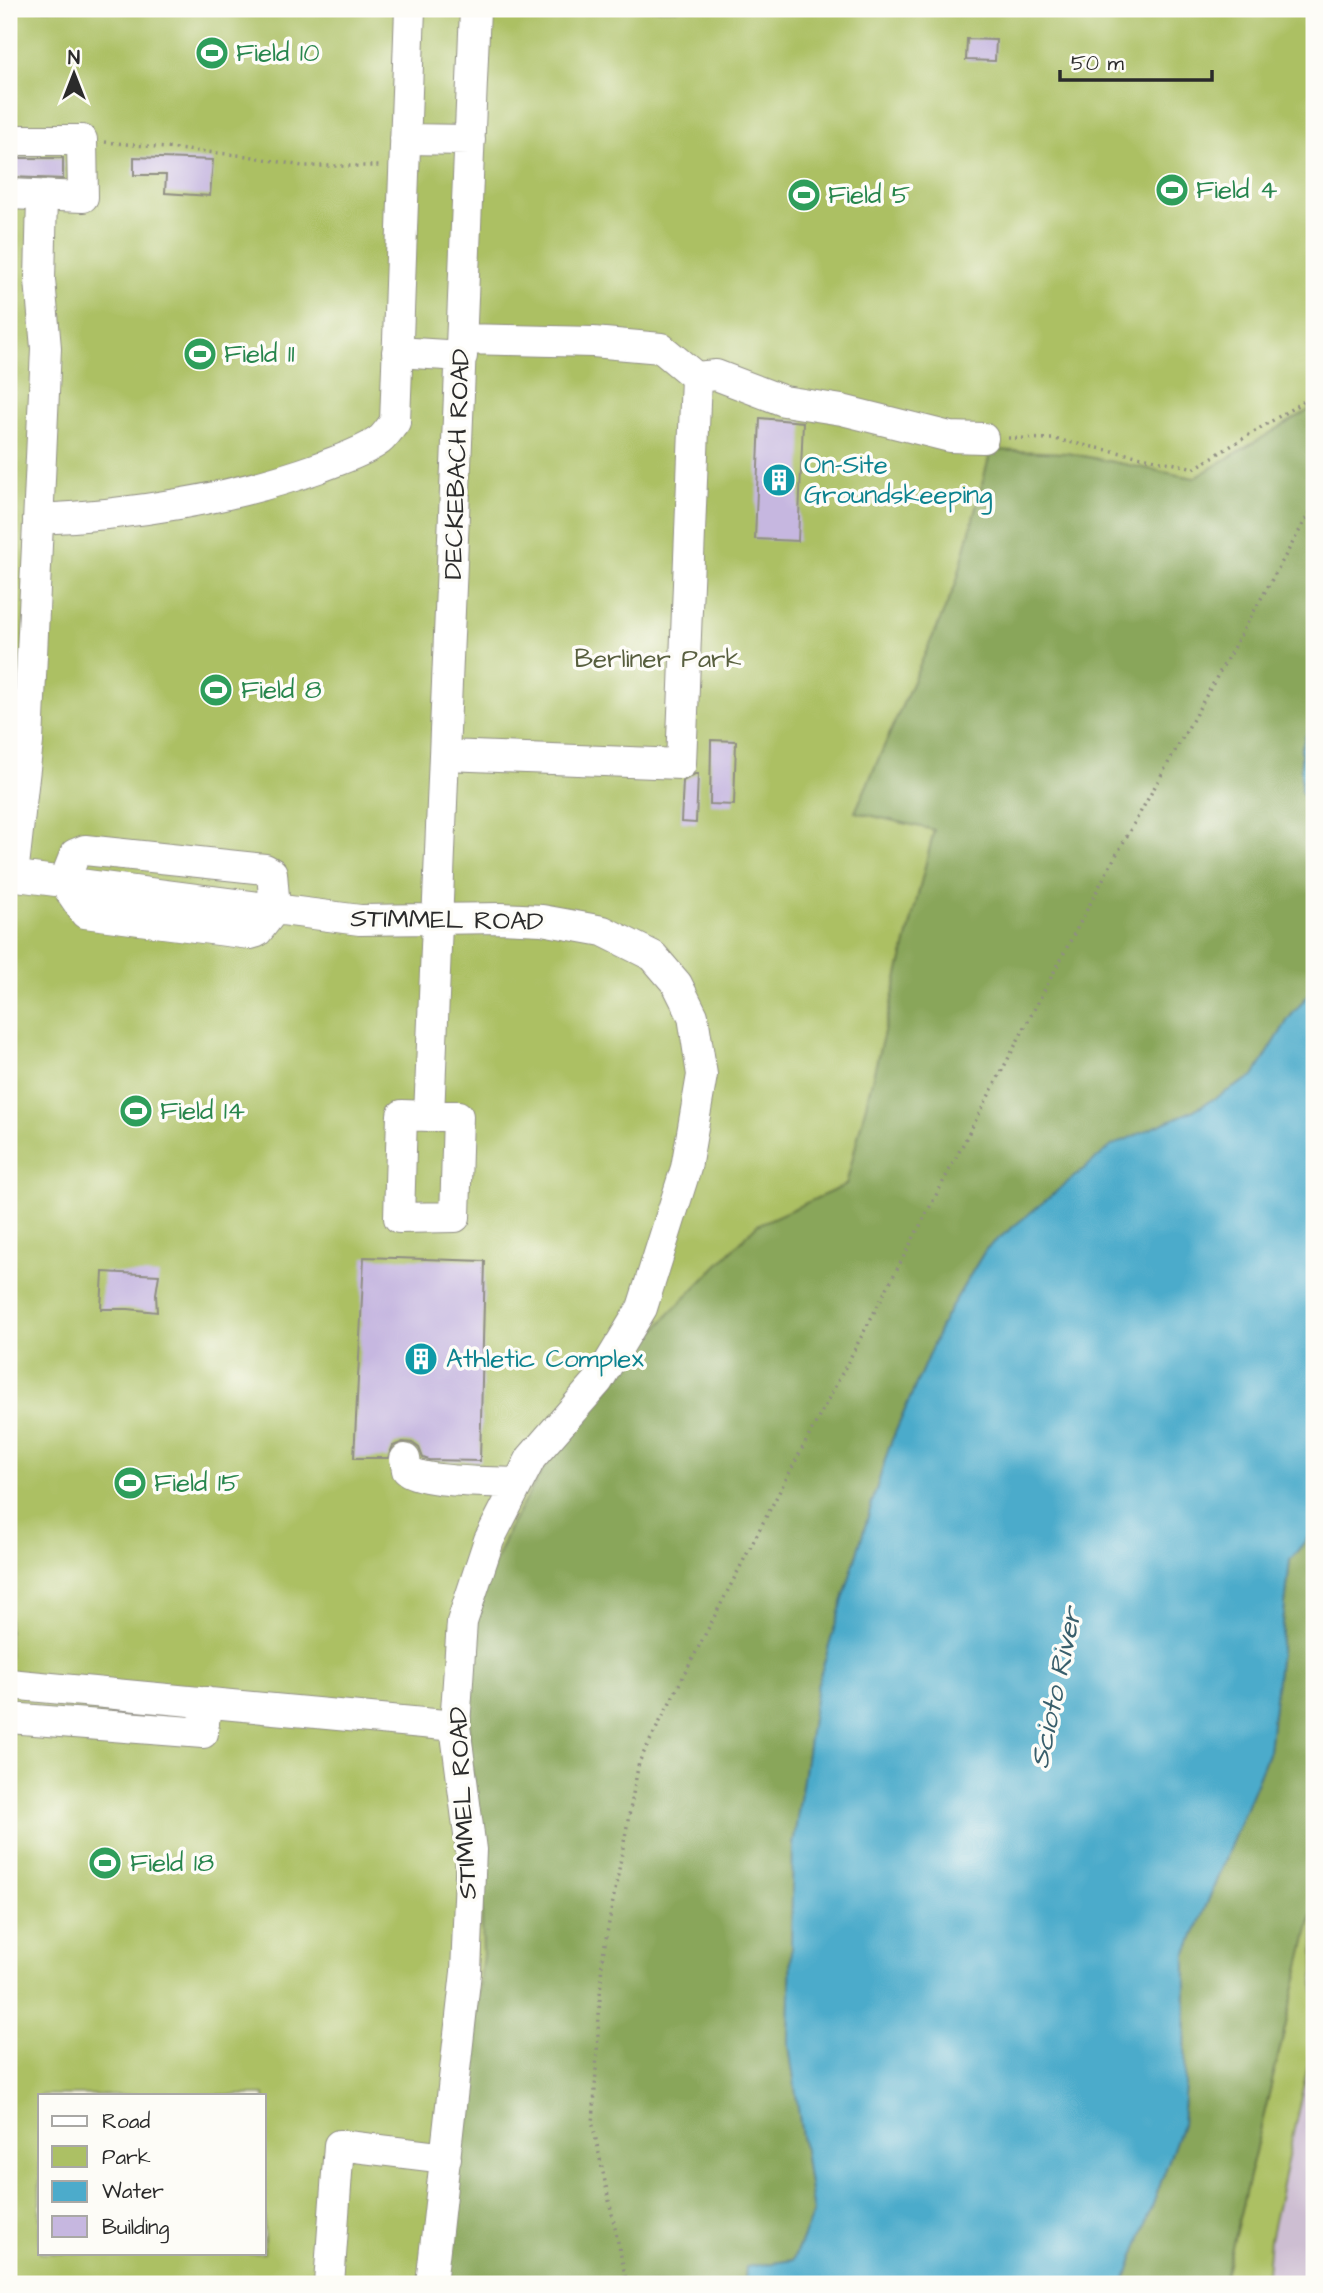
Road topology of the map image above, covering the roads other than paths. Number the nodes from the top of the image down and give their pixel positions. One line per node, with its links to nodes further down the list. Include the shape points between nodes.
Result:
1 (410, 9): 5 (street)
2 (475, 9): 3 (street, DECKEBACH ROAD)
3 (470, 140): 5 (street); 8 (street, DECKEBACH ROAD)
4 (9, 141): 7 (street, via 82,140 83,197)
5 (405, 152): 9 (street)
6 (9, 194): 7 (street)
7 (42, 197): 12 (street, via 40,280 46,348)
8 (462, 348): 9 (street); 10 (street, via 593,342 662,348); 13 (street, DECKEBACH ROAD)
9 (397, 352): 12 (street, via 394,422 379,441 351,456 286,479 168,505)
10 (696, 377): 11 (street, via 716,375 784,401 950,437); 13 (street, via 681,764)
11 (983, 438)
12 (38, 519): 14 (street, via 28,741)
13 (446, 755): 15 (street, DECKEBACH ROAD)
14 (11, 875): 15 (street, STIMMEL ROAD, via 360,920)
15 (439, 919): 16 (street, DECKEBACH ROAD); 18 (street, STIMMEL ROAD, via 542,920 603,931 628,941 653,956 677,984 693,1016 699,1045 702,1075 686,1168 642,1308 597,1381 531,1458)
16 (429, 1116)
17 (405, 1459): 18 (street, via 412,1474)
18 (518, 1483): 22 (street, STIMMEL ROAD, via 489,1540 462,1622)
19 (9, 1684): 20 (street)
20 (206, 1702): 21 (street, via 203,1733); 22 (street)
21 (9, 1718)
22 (455, 1726): 23 (street, STIMMEL ROAD, via 471,1850 466,1972)
23 (446, 2158): 24 (street, via 339,2145); 25 (street, STIMMEL ROAD)
24 (329, 2284)
25 (431, 2284)

